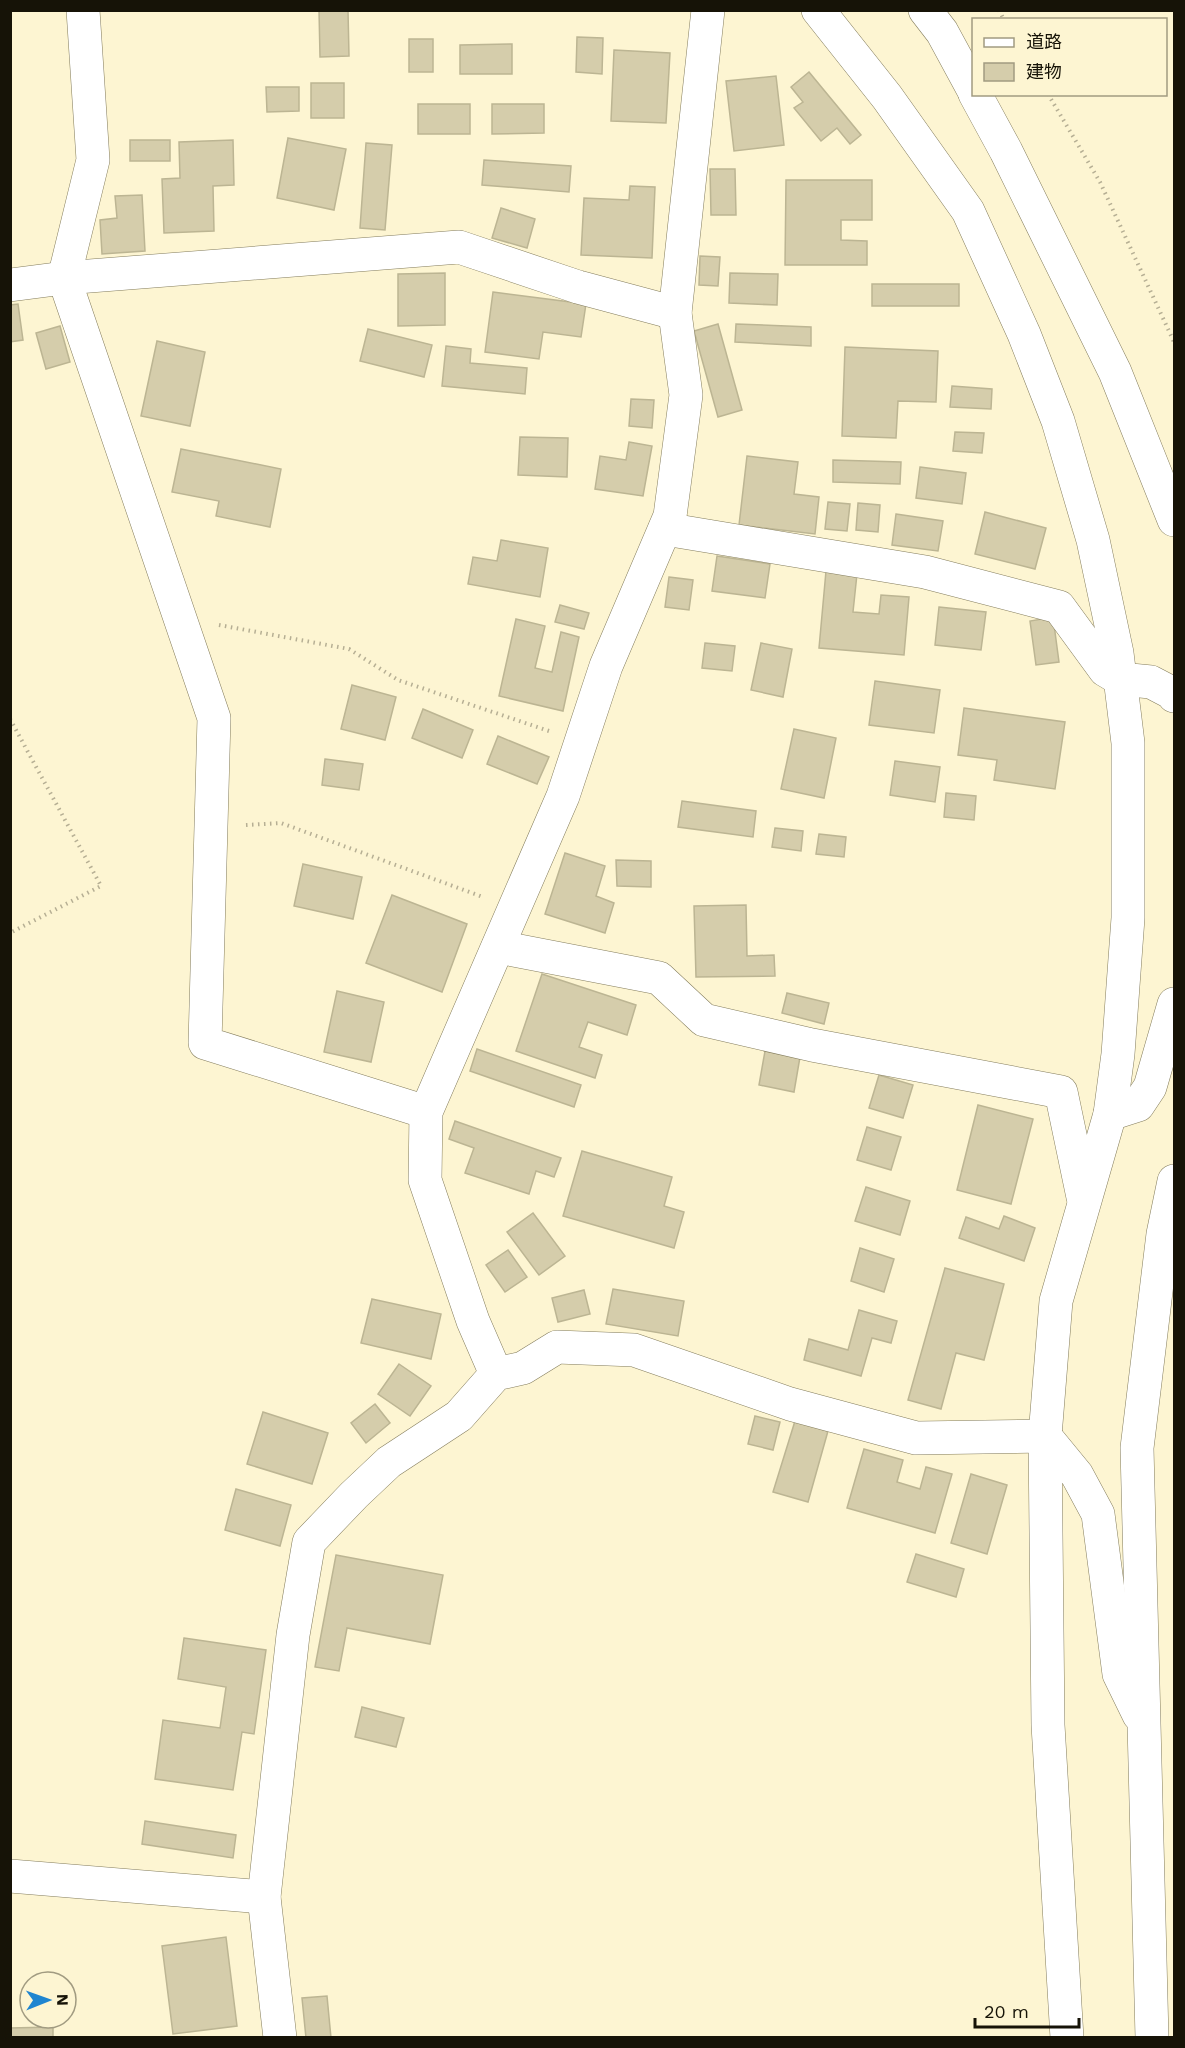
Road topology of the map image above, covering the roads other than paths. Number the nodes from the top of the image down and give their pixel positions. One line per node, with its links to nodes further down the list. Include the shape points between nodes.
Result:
1 (83, 10): 7 (street, via 93,160)
2 (708, 10): 9 (street)
3 (818, 10): 12 (street, via 887,97 968,211 1024,334 1058,421 1093,540)
4 (925, 10): 5 (street, via 942,32)
5 (972, 89)
6 (976, 96): 10 (street, via 1115,372)
7 (64, 278): 8 (street); 9 (street, via 459,247 578,287); 16 (street, via 213,718 205,1042)
8 (10, 285)
9 (675, 312): 11 (street, via 686,395)
10 (1174, 520)
11 (665, 529): 12 (street, via 925,572 1059,607 1105,670); 14 (street, via 606,666 564,796)
12 (1120, 679): 13 (street, via 1150,682); 17 (street, via 1128,743 1128,918)
13 (1174, 696)
14 (498, 947): 16 (street); 19 (street, via 659,978 704,1020 812,1045 1061,1092)
15 (1174, 1004): 17 (street, via 1150,1087 1138,1105)
16 (426, 1112): 20 (street, via 425,1180 473,1321)
17 (1110, 1114): 19 (street)
18 (1174, 1181): 22 (street, via 1163,1234 1137,1448)
19 (1084, 1201): 21 (street, via 1056,1301)
20 (496, 1374): 21 (street, via 523,1368 557,1347 634,1350 790,1404 916,1438); 24 (street, via 459,1416 389,1462 309,1542 293,1635)
21 (1045, 1436): 22 (street, via 1077,1475 1098,1514 1119,1674); 26 (street, via 1048,1725)
22 (1144, 1724): 27 (street)
23 (10, 1876): 24 (street)
24 (264, 1897): 25 (street)
25 (280, 2037)
26 (1067, 2037)
27 (1152, 2037)

